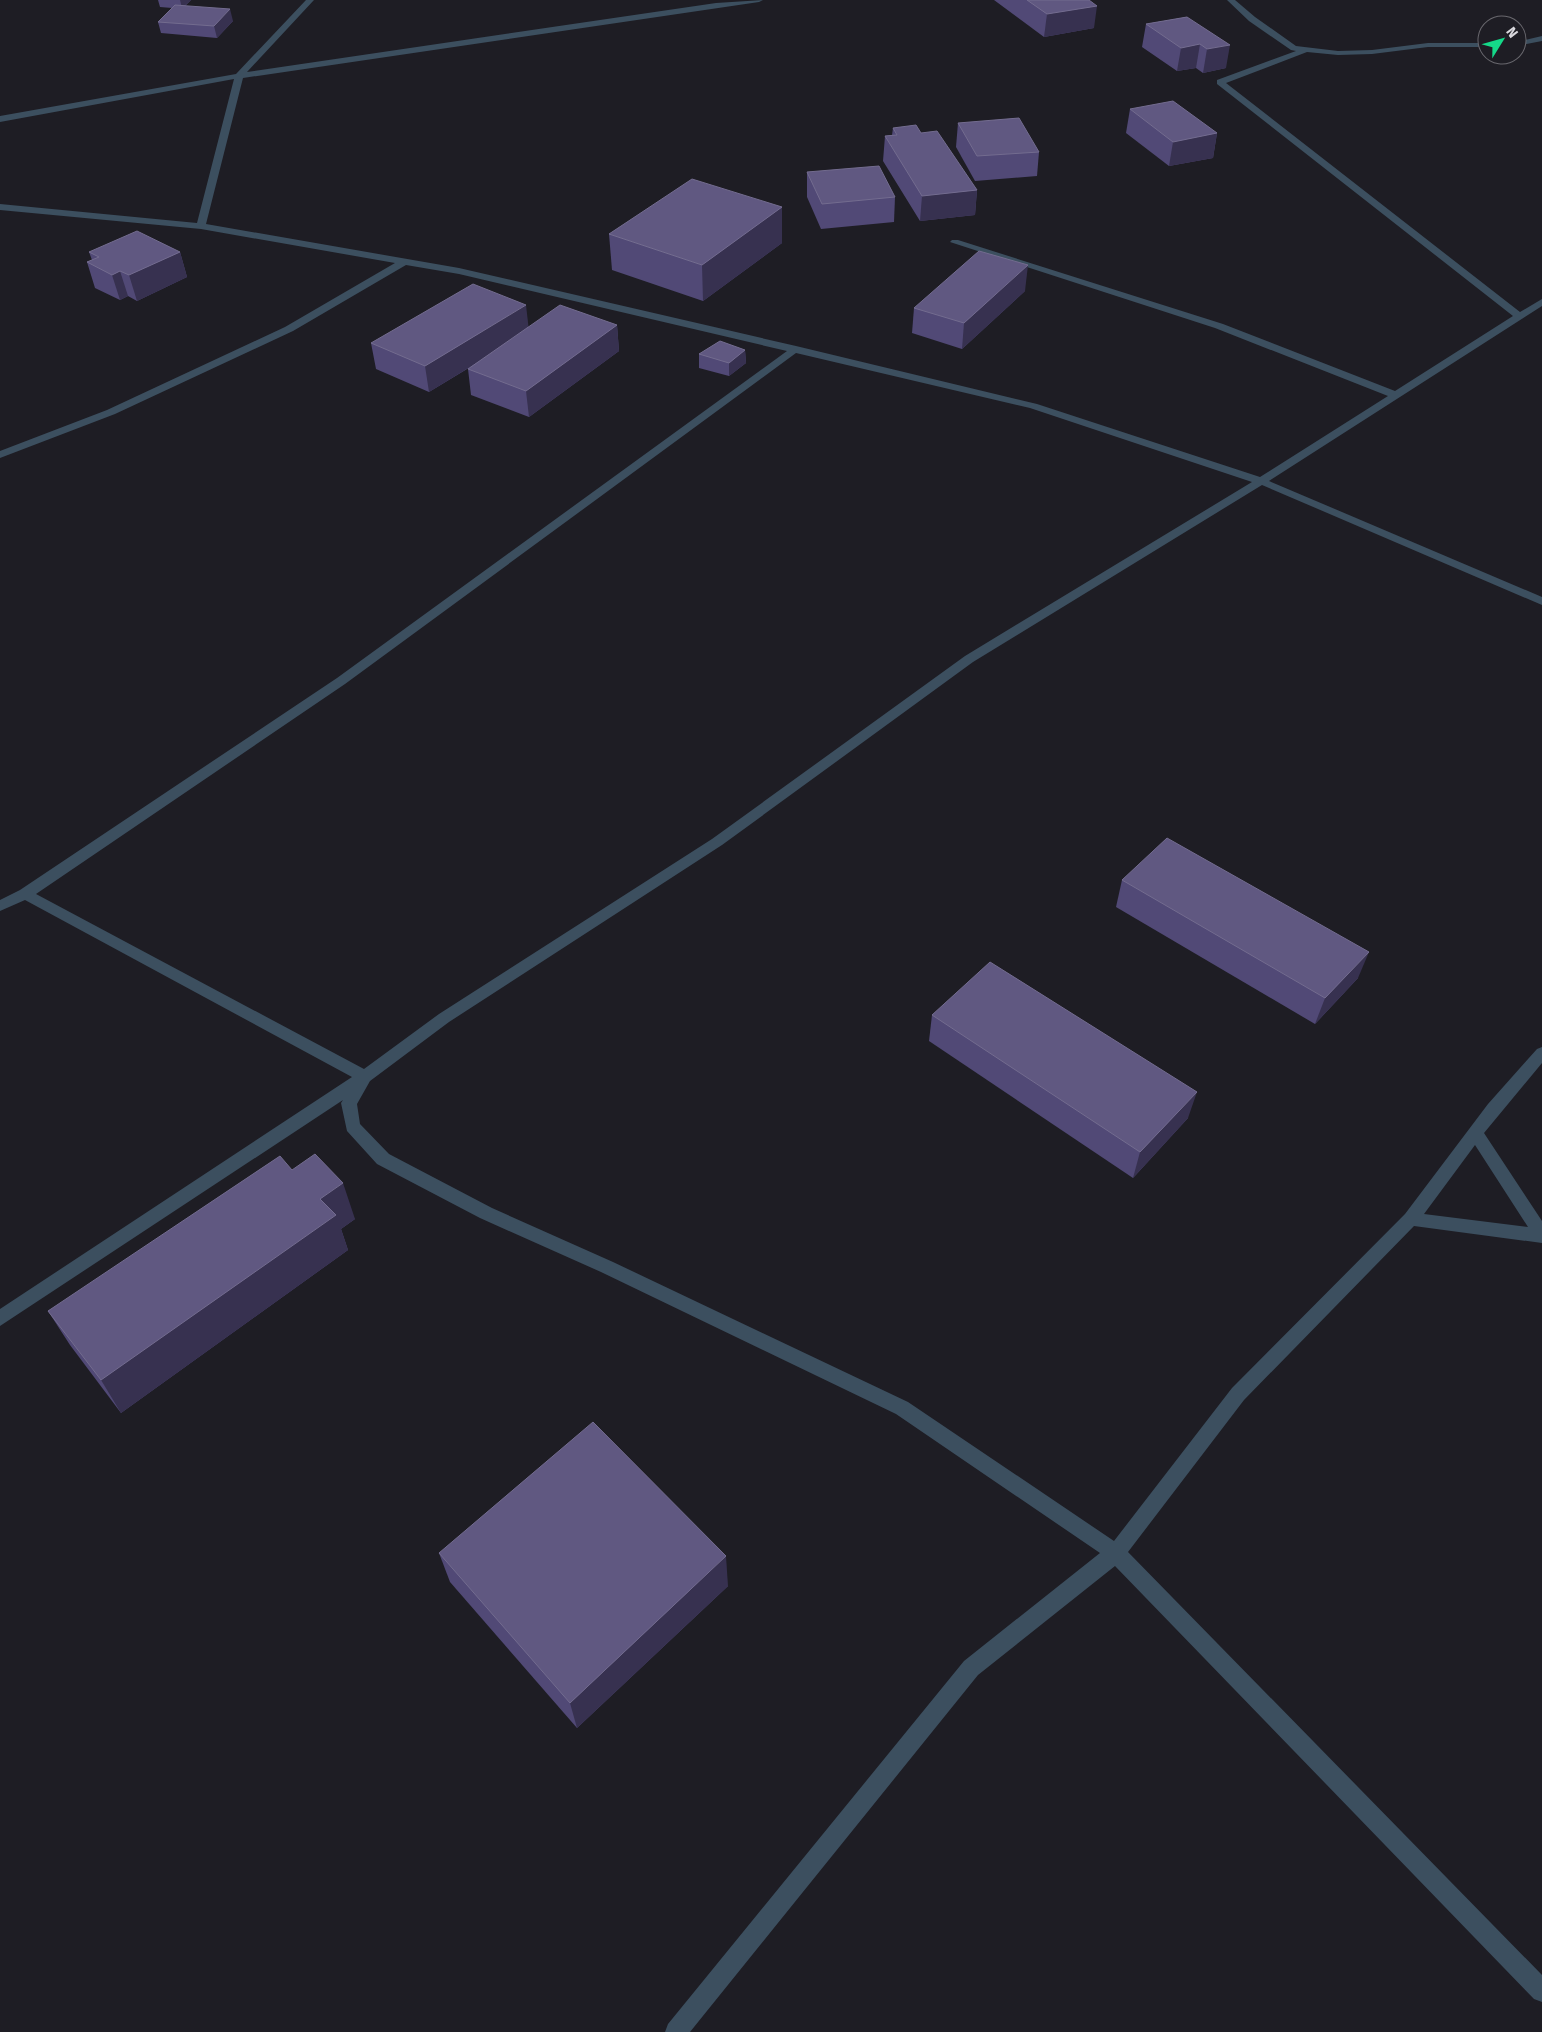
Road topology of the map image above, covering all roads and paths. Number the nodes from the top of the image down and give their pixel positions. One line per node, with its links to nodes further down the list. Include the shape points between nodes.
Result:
1 (310, 0): 8 (street)
2 (759, 0): 8 (street)
3 (1231, 0): 7 (street, via 1294,48)
4 (1542, 38): 5 (street)
5 (1527, 43)
6 (1477, 45): 7 (street, via 1428,45 1338,53)
7 (1307, 50): 15 (street, via 1220,82)
8 (239, 76): 9 (street); 11 (street)
9 (0, 120)
10 (0, 207): 11 (street)
11 (201, 226): 13 (street)
12 (955, 242): 17 (street, via 1219,326)
13 (405, 261): 16 (street, via 458,270); 18 (street, via 289,329 111,412)
14 (1542, 302): 15 (street)
15 (1520, 316): 17 (street)
16 (796, 349): 19 (street, via 1033,406); 21 (street, via 341,681)
17 (1394, 396): 19 (street)
18 (0, 455)
19 (1261, 481): 20 (street); 24 (street, via 969,658 717,842 444,1018)
20 (1542, 601)
21 (24, 894): 22 (street); 24 (street)
22 (0, 906)
23 (1542, 1054): 25 (street)
24 (365, 1077): 28 (street); 29 (street, via 350,1103 353,1126 383,1160 486,1213 902,1408)
25 (1476, 1133): 26 (street); 27 (street)
26 (1411, 1219): 27 (street); 29 (street, via 1238,1394)
27 (1542, 1236)
28 (0, 1318)
29 (1116, 1553): 30 (street); 31 (street, via 972,1668)
30 (1542, 1991)
31 (676, 2032)

